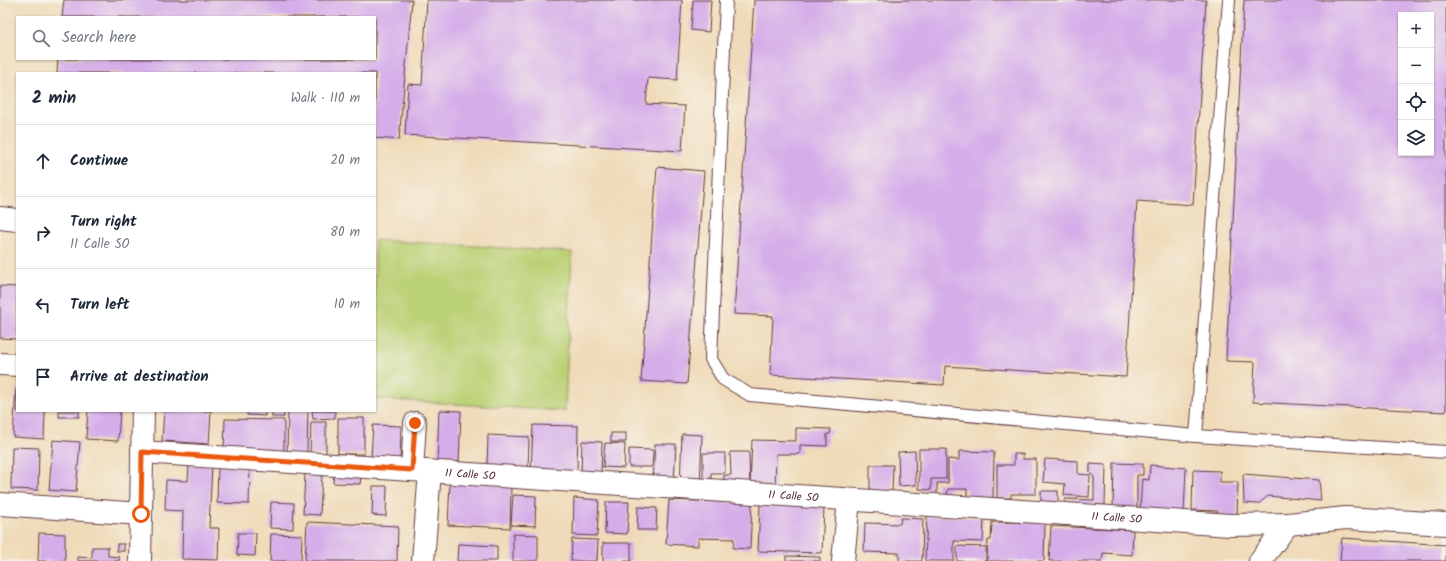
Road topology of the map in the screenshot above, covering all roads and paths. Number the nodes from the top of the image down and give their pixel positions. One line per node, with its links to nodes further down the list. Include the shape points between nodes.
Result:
1 (726, 0): 9 (lane, via 711,359 723,379 750,395)
2 (1229, 0): 9 (lane)
3 (0, 218): 4 (street)
4 (16, 220)
5 (0, 364): 6 (street)
6 (16, 365)
7 (143, 412): 10 (street)
8 (415, 423): 12 (street)
9 (1196, 436): 11 (lane)
10 (142, 452): 12 (street, 11 Calle SO); 15 (street)
11 (1446, 452)
12 (421, 470): 13 (street, 11 Calle SO); 19 (street)
13 (849, 500): 16 (street, 11 Calle SO, via 1230,525); 20 (street)
14 (0, 504): 15 (street)
15 (141, 514): 18 (street)
16 (1288, 524): 17 (street, 11 Calle SO, via 1346,518); 21 (street)
17 (1446, 524)
18 (140, 561)
19 (423, 561)
20 (843, 561)
21 (1260, 561)

